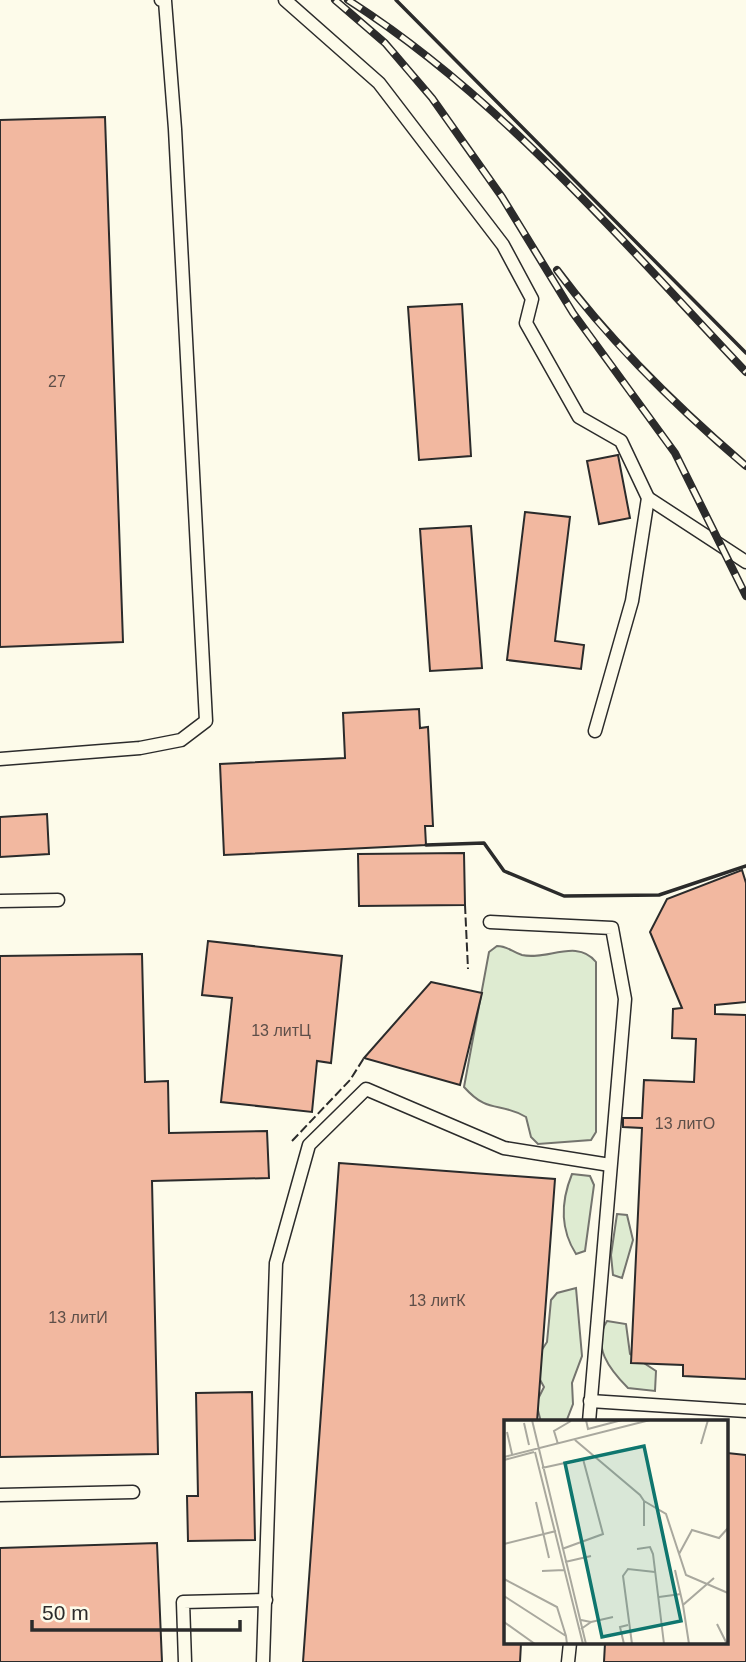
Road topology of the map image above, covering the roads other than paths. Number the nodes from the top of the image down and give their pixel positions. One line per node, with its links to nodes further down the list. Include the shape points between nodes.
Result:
1 (161, 0): 6 (lane, via 165,1 175,129 206,721 181,740 140,748)
2 (285, 0): 3 (lane, via 379,83 503,245 532,299 526,323 579,417 621,441)
3 (648, 498): 4 (lane); 5 (lane, via 632,601)
4 (746, 562)
5 (595, 731)
6 (0, 759)
7 (58, 900): 8 (lane)
8 (0, 901)
9 (490, 922): 10 (lane, via 612,928 625,999)
10 (610, 1165): 11 (lane); 16 (lane, via 505,1149 366,1089 309,1144 276,1264)
11 (590, 1401): 12 (lane); 13 (lane)
12 (746, 1411)
13 (589, 1420)
14 (133, 1492): 15 (lane)
15 (0, 1495)
16 (266, 1600): 18 (lane, via 183,1602); 19 (lane)
17 (570, 1644): 20 (lane)
18 (185, 1662)
19 (263, 1662)
20 (568, 1662)

